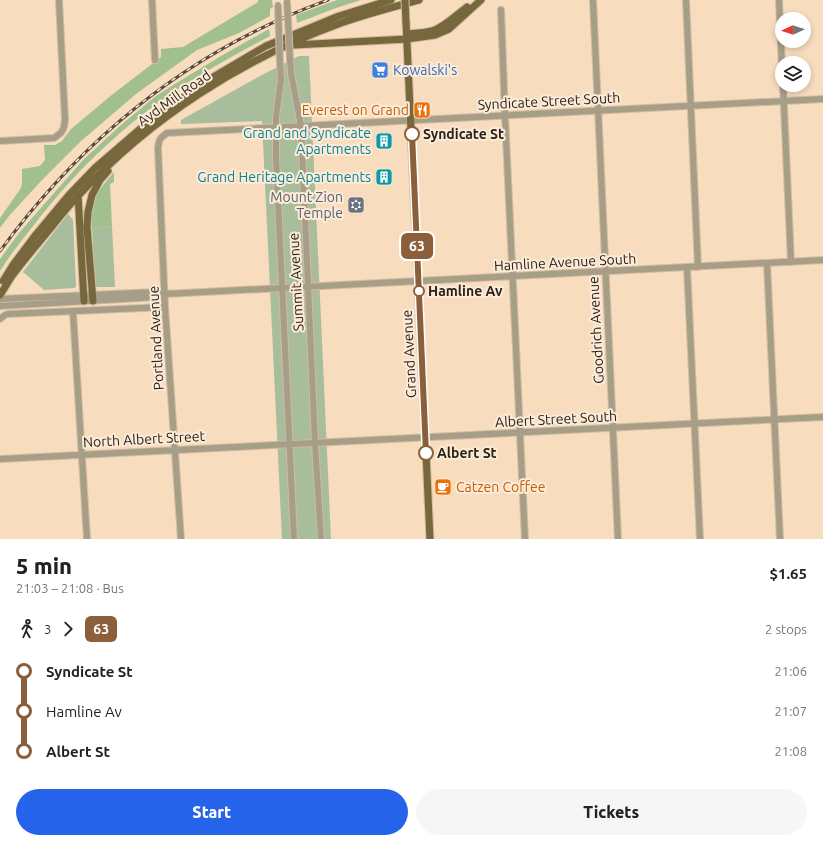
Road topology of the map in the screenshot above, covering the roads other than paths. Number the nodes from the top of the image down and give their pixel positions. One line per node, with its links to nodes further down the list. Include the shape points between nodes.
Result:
1 (59, 0): 28 (street, via 64,128 54,138)
2 (152, 0): 17 (street)
3 (287, 0): 25 (street, Summit Avenue, bridge, via 291,73)
4 (391, 0): 30 (main road, Ayd Mill Road, via 303,30 266,46 215,76 153,118)
5 (405, 0): 14 (main road, Grand Avenue, bridge)
6 (419, 0): 15 (main road, Ayd Mill Road, via 341,23)
7 (474, 0): 14 (main road, via 434,30)
8 (481, 0): 14 (main road, via 442,33 429,37)
9 (593, 0): 22 (street, Goodrich Avenue)
10 (686, 0): 21 (street)
11 (779, 0): 16 (street)
12 (278, 3): 26 (street, Summit Avenue, bridge, via 281,79)
13 (501, 10): 23 (street)
14 (407, 36): 15 (main road); 24 (main road, Grand Avenue)
15 (288, 45): 29 (main road, Ayd Mill Road, via 211,86)
16 (782, 56)
17 (155, 60)
18 (783, 92): 20 (street)
19 (823, 99): 20 (street, Syndicate Street South)
20 (784, 101): 21 (street, Syndicate Street South); 34 (street)
21 (691, 106): 22 (street, Syndicate Street South); 37 (street)
22 (598, 111): 23 (street, Syndicate Street South); 38 (street, Goodrich Avenue)
23 (505, 116): 24 (street, Syndicate Street South); 39 (street)
24 (411, 121): 25 (street, Syndicate Street South); 40 (main road, Grand Avenue)
25 (301, 126): 26 (street, Syndicate Street South); 42 (street, Summit Avenue)
26 (276, 127): 27 (street, Syndicate Street South, via 173,132); 43 (street, Summit Avenue)
27 (162, 136): 44 (street, Portland Avenue, via 158,141 158,148)
28 (0, 141)
29 (135, 142): 31 (main road, Ayd Mill Road); 32 (main road, via 100,180 89,204)
30 (78, 185): 31 (main road); 41 (main road, Ayd Mill Road, via 34,237)
31 (80, 194): 32 (main road, via 85,199); 45 (main road, Ayd Mill Road, via 14,273); 47 (main road)
32 (87, 227): 46 (main road)
33 (823, 260): 34 (street, Hamline Avenue South)
34 (791, 262): 35 (street, Hamline Avenue South)
35 (767, 263): 37 (street, Hamline Avenue South); 55 (street)
36 (687, 267): 37 (street, Hamline Avenue South); 38 (street, Hamline Avenue South); 56 (street)
37 (698, 267)
38 (605, 272): 39 (street, Hamline Avenue South); 57 (street, Goodrich Avenue)
39 (513, 276): 40 (street, Hamline Avenue South); 58 (street)
40 (418, 281): 42 (street, Hamline Avenue South); 59 (main road, Grand Avenue)
41 (0, 286)
42 (308, 286): 43 (street, Hamline Avenue South); 60 (street, Summit Avenue)
43 (282, 288): 44 (street, Hamline Avenue South); 61 (street, Summit Avenue)
44 (165, 294): 46 (street, Hamline Avenue South, via 157,297); 51 (street, Portland Avenue)
45 (0, 295)
46 (92, 297): 47 (street, Hamline Avenue South)
47 (84, 298): 49 (street, Hamline Avenue South)
48 (0, 299): 49 (street)
49 (13, 302): 50 (street)
50 (0, 306)
51 (165, 306): 52 (street); 62 (street, Portland Avenue)
52 (73, 312): 53 (street, via 5,314); 63 (street)
53 (0, 319)
54 (823, 417): 55 (street, Albert Street South)
55 (775, 419): 56 (street, Albert Street South); 73 (street)
56 (694, 424): 57 (street, Albert Street South); 72 (street)
57 (613, 428): 58 (street, Albert Street South); 71 (street, Goodrich Avenue)
58 (520, 432): 59 (street, Albert Street South); 70 (street)
59 (426, 437): 60 (street, Albert Street South); 69 (main road, Grand Avenue)
60 (315, 443): 61 (street, Albert Street South); 68 (street, Summit Avenue)
61 (290, 444): 62 (street, North Albert Street); 67 (street, Summit Avenue)
62 (175, 450): 63 (street, North Albert Street); 66 (street, Portland Avenue)
63 (82, 455): 64 (street, North Albert Street); 65 (street)
64 (0, 459)
65 (87, 539)
66 (181, 539)
67 (294, 539)
68 (321, 539)
69 (430, 539)
70 (525, 539)
71 (618, 539)
72 (700, 539)
73 (780, 539)

